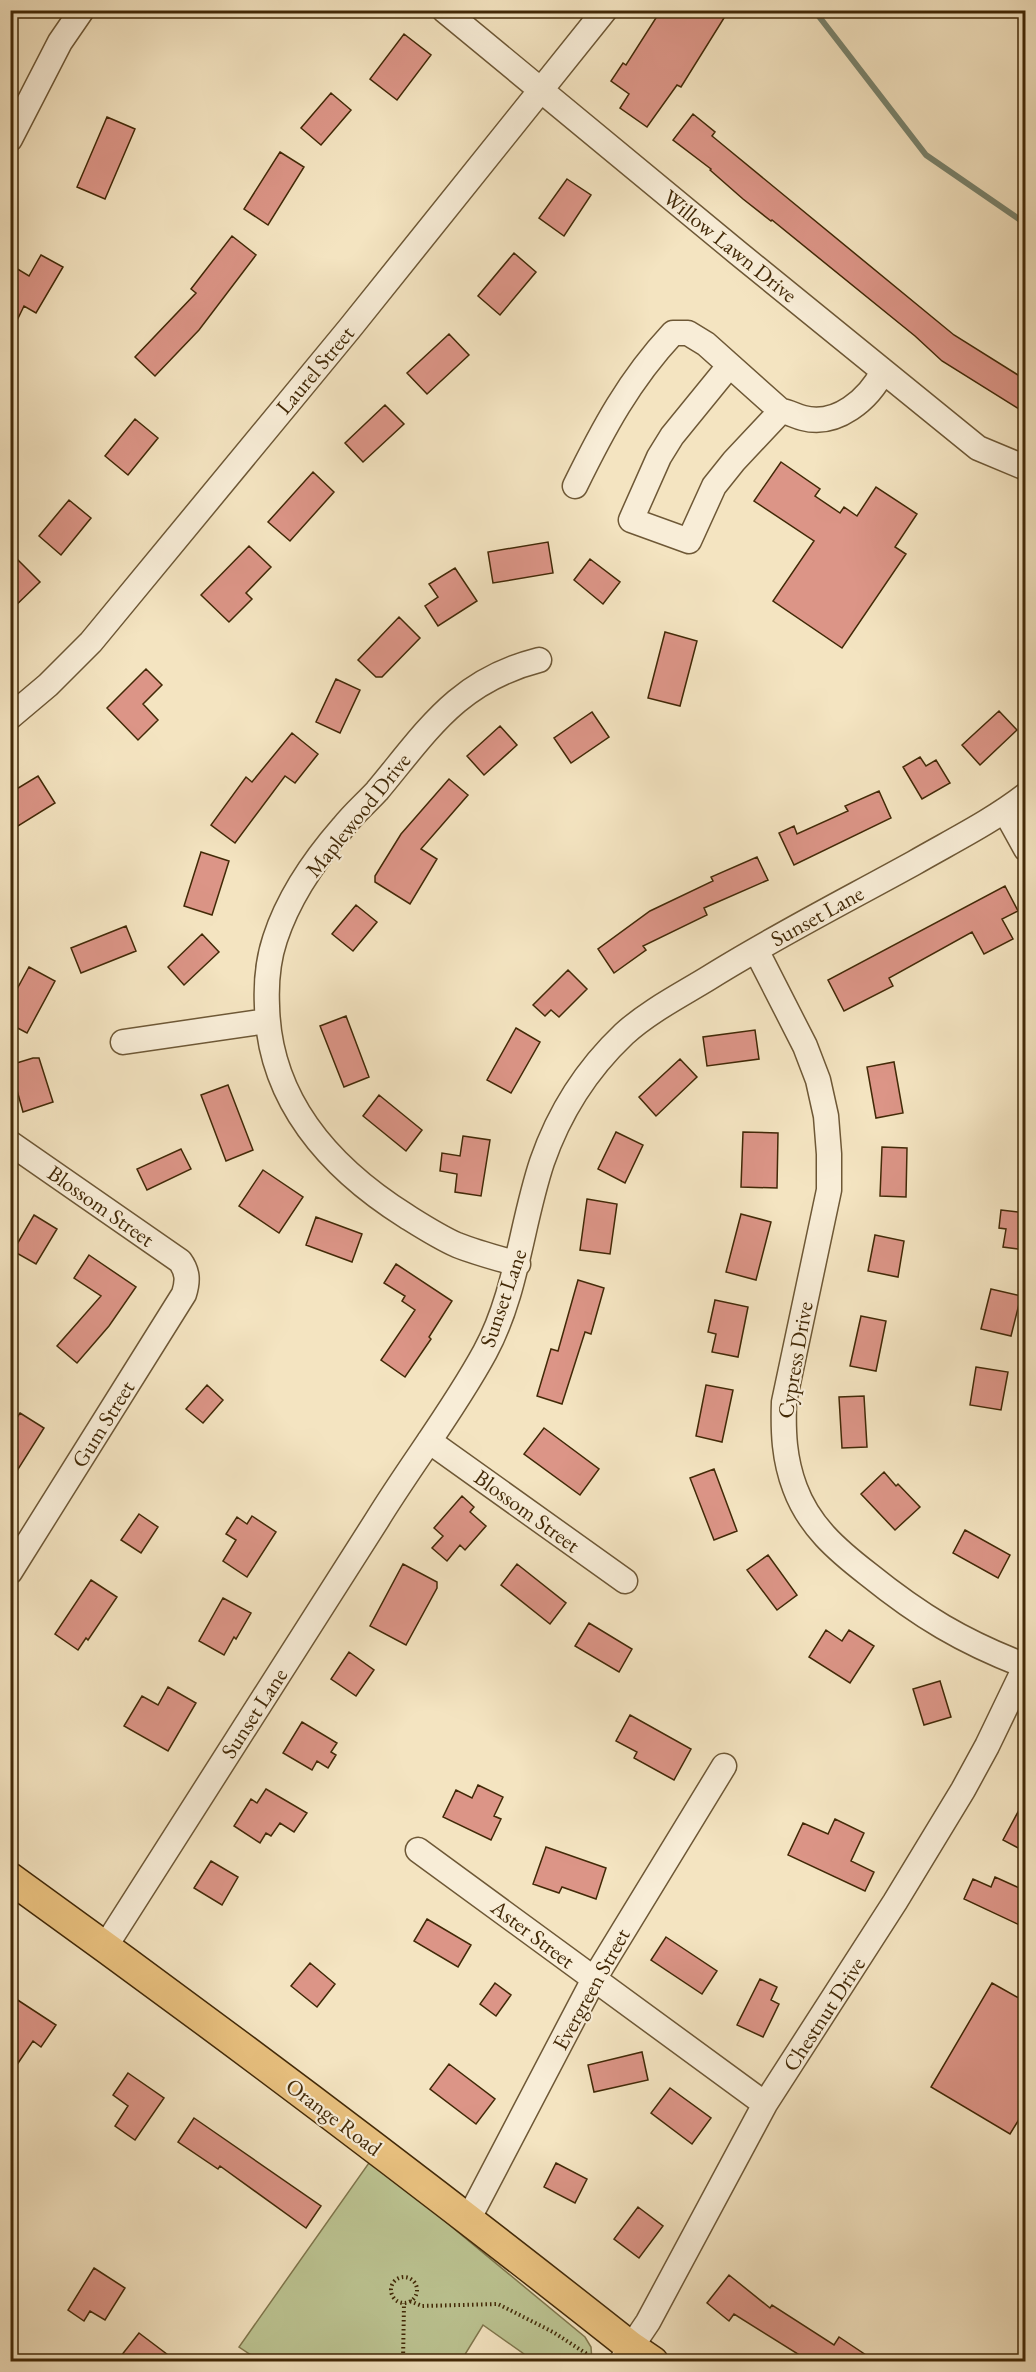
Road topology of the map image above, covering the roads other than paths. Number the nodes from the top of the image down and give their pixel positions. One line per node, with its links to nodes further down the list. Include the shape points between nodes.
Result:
1 (82, 10): 5 (street, via 60,42)
2 (444, 10): 4 (street, Willow Lawn Drive)
3 (605, 10): 4 (street, Laurel Street)
4 (542, 91): 7 (street, Willow Lawn Drive); 12 (street, Laurel Street, via 91,642)
5 (10, 139)
6 (729, 366): 8 (street); 8 (street, via 672,436 631,520 689,542 714,486); 10 (street, via 688,333 673,333 648,360 605,423)
7 (883, 371): 8 (street, via 868,394 836,416 803,418); 9 (street, Willow Lawn Drive, via 978,448)
8 (781, 411)
9 (1026, 468)
10 (575, 486)
11 (539, 660): 17 (street, Maplewood Drive, via 494,675 445,709 343,826 313,866 275,939 266,993)
12 (10, 717)
13 (1026, 795): 14 (street, Sunset Lane)
14 (1005, 811): 15 (street); 16 (street, Sunset Lane)
15 (1026, 849)
16 (756, 950): 20 (street, Sunset Lane, via 646,1016 594,1066 571,1097 541,1164); 25 (street, Cypress Drive, via 805,1046 820,1089 830,1154 828,1190 784,1402 783,1436 795,1489 820,1533 902,1602 940,1628)
17 (267, 1021): 18 (street); 20 (street, Maplewood Drive, via 273,1060 287,1093 322,1146 351,1177 379,1199 454,1244)
18 (123, 1042)
19 (10, 1143): 21 (street, Blossom Street, via 180,1261)
20 (518, 1264): 22 (street, Sunset Lane, via 486,1350)
21 (187, 1273): 23 (street, Gum Street, via 184,1294)
22 (429, 1441): 24 (street, Blossom Street); 29 (street, Sunset Lane)
23 (10, 1572)
24 (625, 1581)
25 (1025, 1666): 31 (street, Chestnut Drive, via 963,1790)
26 (724, 1766): 30 (street, Evergreen Street)
27 (418, 1850): 30 (street, Aster Street)
28 (10, 1878): 29 (main road, Orange Road)
29 (105, 1947): 32 (main road, Orange Road)
30 (594, 1979): 31 (street, Aster Street); 32 (street, Evergreen Street)
31 (765, 2104): 33 (street, Chestnut Drive, via 648,2322)
32 (469, 2218): 33 (main road, Orange Road)
33 (635, 2357)

